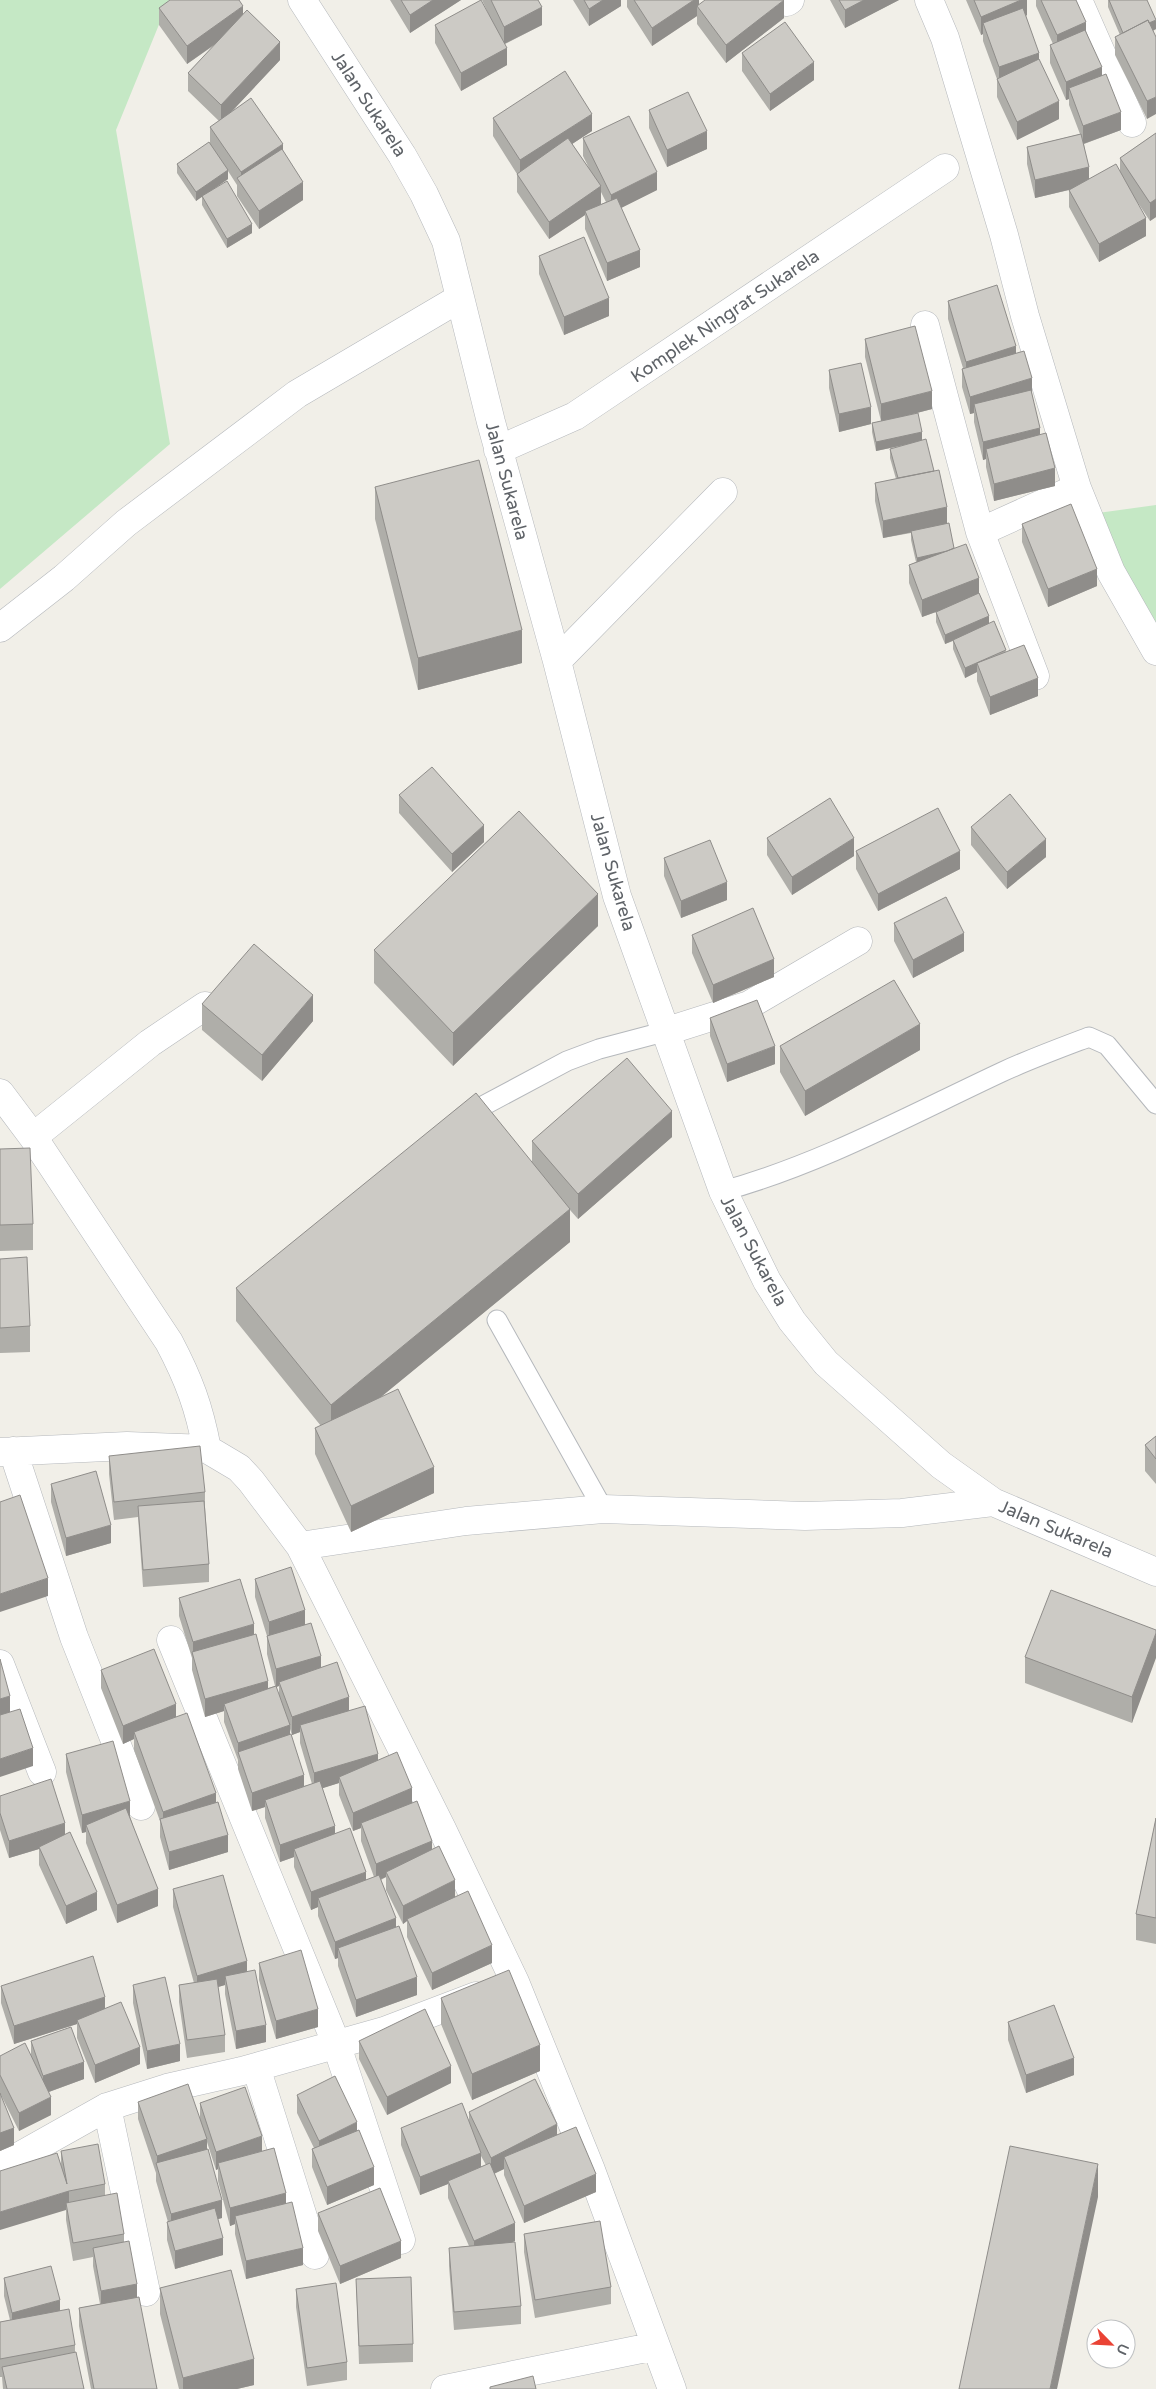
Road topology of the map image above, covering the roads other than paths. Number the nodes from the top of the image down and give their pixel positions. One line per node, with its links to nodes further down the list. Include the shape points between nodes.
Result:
1 (302, 0): 6 (street, Jalan Sukarela, via 424,194 446,241)
2 (929, 0): 9 (street, via 948,47)
3 (1078, 0): 4 (street)
4 (1132, 123)
5 (944, 168): 8 (street, Komplek Ningrat Sukarela, via 576,416)
6 (460, 298): 8 (street, Jalan Sukarela); 12 (street, via 297,394 126,523 64,578)
7 (925, 325): 11 (street)
8 (498, 450): 14 (street, Jalan Sukarela)
9 (1077, 488): 11 (street); 13 (street, via 1111,572)
10 (723, 492): 14 (street)
11 (980, 532): 15 (street)
12 (0, 628)
13 (1156, 650)
14 (556, 661): 18 (street, Jalan Sukarela, via 617,896)
15 (1035, 676)
16 (858, 941): 18 (street, via 749,1005)
17 (205, 1006): 22 (street, via 150,1043)
18 (667, 1031): 21 (lane, via 599,1048 568,1061 473,1110); 23 (street, Jalan Sukarela)
19 (0, 1093): 22 (street)
20 (1156, 1104): 23 (lane, via 1107,1045 1090,1036 770,1178)
21 (450, 1127)
22 (33, 1137): 25 (street, via 169,1342 188,1378 200,1412)
23 (723, 1192): 27 (street, Jalan Sukarela, via 767,1281 792,1322 826,1363 941,1465)
24 (497, 1320): 28 (lane)
25 (207, 1450): 26 (street, via 127,1446); 29 (street, via 239,1468)
26 (6, 1452): 34 (street)
27 (993, 1502): 28 (street, via 902,1512 805,1516); 30 (street, Jalan Sukarela)
28 (603, 1509): 29 (street, via 466,1521)
29 (300, 1546): 35 (street)
30 (1156, 1572)
31 (171, 1640): 36 (street)
32 (0, 1664): 33 (street)
33 (42, 1772)
34 (140, 1806)
35 (515, 1982): 36 (street, via 384,2031); 43 (street, via 591,2170)
36 (336, 2043): 37 (street); 40 (street)
37 (256, 2067): 38 (street, via 167,2088); 41 (street)
38 (107, 2107): 39 (street); 42 (street)
39 (0, 2167)
40 (401, 2240)
41 (315, 2255)
42 (146, 2292)
43 (656, 2346): 44 (street); 45 (street)
44 (445, 2389)
45 (672, 2389)

